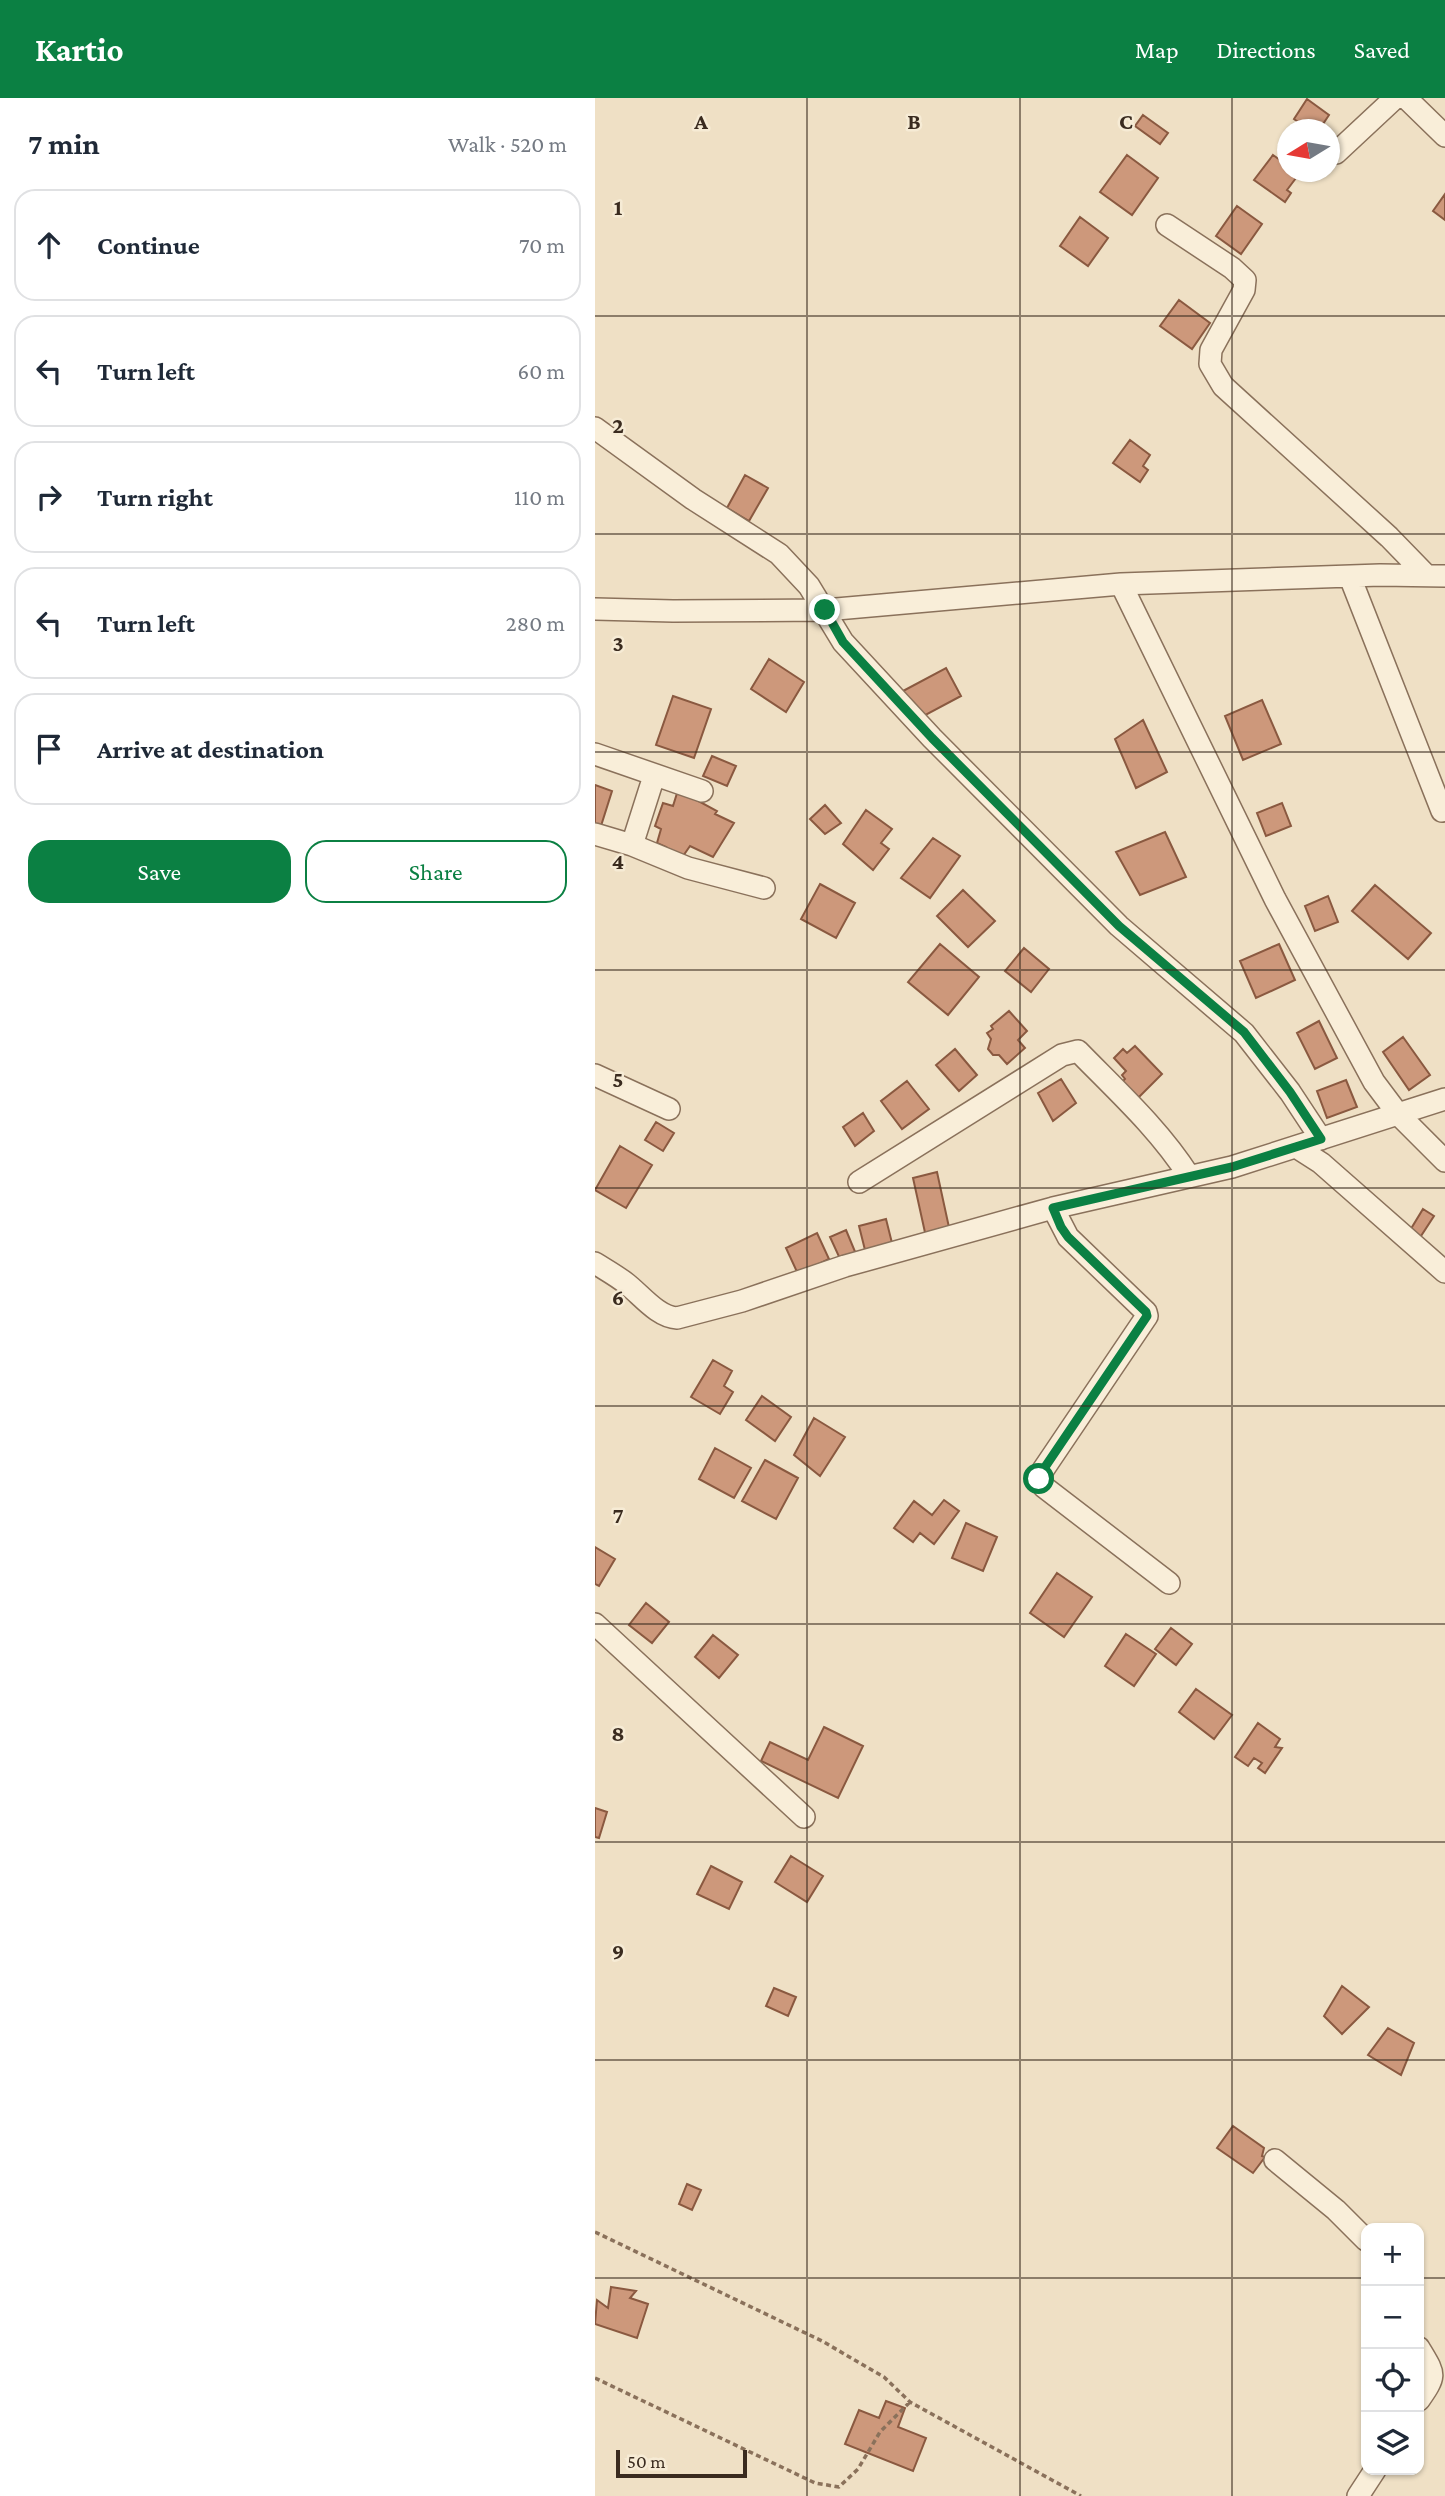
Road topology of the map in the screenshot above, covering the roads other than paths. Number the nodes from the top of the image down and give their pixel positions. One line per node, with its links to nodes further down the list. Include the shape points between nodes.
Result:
1 (1395, 98): 4 (street)
2 (1406, 98): 3 (street)
3 (1445, 136)
4 (1340, 149)
5 (1167, 225): 7 (street, via 1245,280 1211,350 1210,364 1223,386)
6 (595, 428): 11 (street, via 779,554)
7 (1435, 575): 8 (street)
8 (1349, 577): 9 (street); 15 (street)
9 (1121, 584): 11 (street); 22 (street, via 1275,899 1374,1082)
10 (595, 609): 11 (street)
11 (825, 610): 23 (street, via 843,642 932,738 1119,926 1244,1032)
12 (595, 754): 13 (street)
13 (654, 776): 14 (street); 17 (street)
14 (702, 791)
15 (1442, 811)
16 (595, 834): 17 (street)
17 (632, 845): 18 (street, via 688,868)
18 (764, 888)
19 (595, 1075): 21 (street)
20 (1445, 1099): 22 (street)
21 (669, 1110)
22 (1398, 1114): 23 (street); 25 (street)
23 (1321, 1139): 24 (street)
24 (1296, 1147): 26 (street); 30 (street, via 1332,1172)
25 (1445, 1161)
26 (1189, 1176): 27 (street, via 1136,1109 1073,1051); 28 (street)
27 (859, 1182)
28 (1053, 1208): 29 (street, via 677,1318 657,1310); 31 (street, via 1068,1237 1147,1316 1043,1470 1040,1482)
29 (595, 1263)
30 (1445, 1272)
31 (1169, 1583)
32 (595, 1624): 33 (street)
33 (804, 1817)
34 (1275, 2160): 35 (street)
35 (1361, 2235)
36 (1424, 2357): 37 (street, via 1433,2373)
37 (1424, 2393)
38 (1372, 2475): 39 (street)
39 (1358, 2496)

